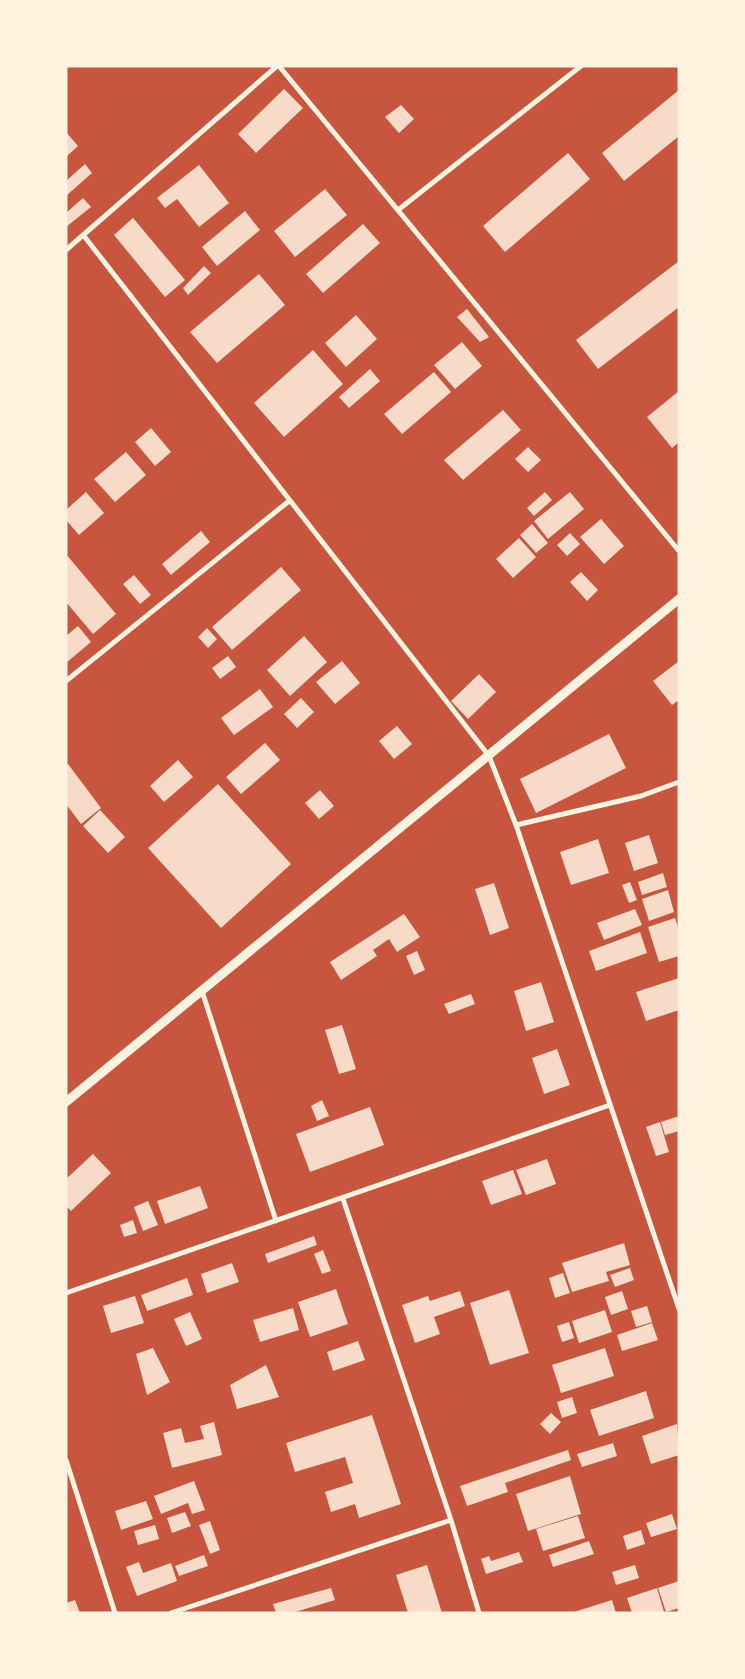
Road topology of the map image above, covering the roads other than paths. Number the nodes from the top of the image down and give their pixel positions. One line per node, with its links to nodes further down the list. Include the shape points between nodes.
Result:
1 (278, 66): 3 (street); 4 (street)
2 (581, 66): 3 (street)
3 (398, 210): 7 (street)
4 (84, 236): 5 (street); 6 (street)
5 (66, 250)
6 (289, 501): 9 (street); 10 (street)
7 (679, 551)
8 (679, 599): 10 (street)
9 (66, 682)
10 (488, 756): 12 (street); 13 (street)
11 (679, 782): 12 (street, via 641,796)
12 (516, 825): 15 (street)
13 (202, 991): 14 (street); 17 (street)
14 (66, 1102)
15 (610, 1105): 16 (street); 19 (street)
16 (343, 1198): 17 (street); 21 (street)
17 (276, 1221): 18 (street)
18 (66, 1293)
19 (679, 1309)
20 (66, 1460): 22 (street)
21 (451, 1520): 23 (street); 24 (street)
22 (115, 1613)
23 (171, 1613)
24 (479, 1613)

